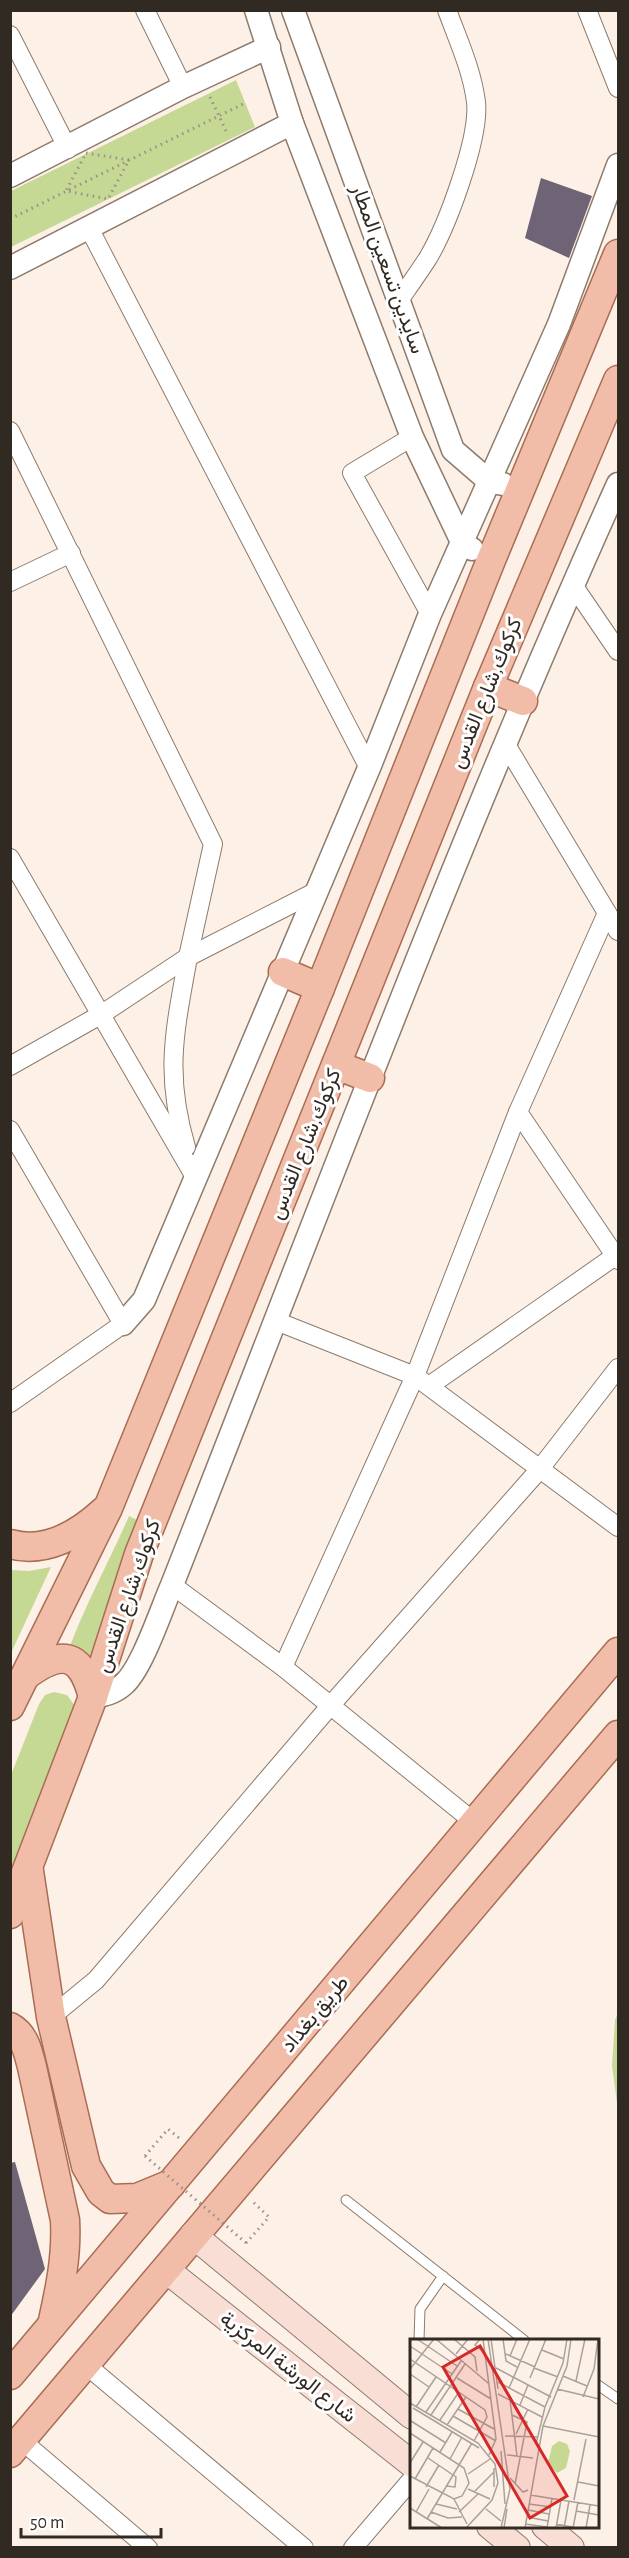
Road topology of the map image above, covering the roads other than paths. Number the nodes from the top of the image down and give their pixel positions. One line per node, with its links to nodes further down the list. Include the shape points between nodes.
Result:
1 (145, 10): 8 (street)
2 (256, 10): 7 (street)
3 (293, 10): 15 (street, سايدين تسعين المطار)
4 (447, 10): 19 (street, via 472,80 475,131 444,224 429,257)
5 (587, 10): 9 (street)
6 (10, 35): 11 (street)
7 (269, 47): 8 (street); 10 (street)
8 (183, 87): 11 (street)
9 (618, 88)
10 (292, 123): 14 (street); 16 (street)
11 (68, 148): 13 (street)
12 (618, 165): 23 (street, via 559,324)
13 (10, 176)
14 (89, 228): 18 (street); 36 (street)
15 (375, 233): 16 (street); 19 (street, سايدين تسعين المطار)
16 (340, 247): 22 (street)
17 (618, 255): 25 (main road)
18 (10, 268)
19 (400, 299): 23 (street, سايدين تسعين المطار, via 453,450)
20 (618, 380): 33 (main road, كركوك,شارع القدس)
21 (11, 432): 27 (street)
22 (412, 437): 26 (street); 31 (street, via 352,473)
23 (490, 482): 25 (street); 26 (street)
24 (618, 484): 30 (street)
25 (523, 486): 28 (main road)
26 (463, 544): 28 (street); 31 (street)
27 (71, 553): 29 (street); 41 (street, via 213,844)
28 (491, 560): 43 (main road)
29 (10, 582)
30 (573, 585): 32 (street); 34 (street)
31 (430, 614): 36 (street)
32 (618, 651)
33 (488, 687): 34 (main road); 46 (main road, كركوك,شارع القدس)
34 (523, 700): 35 (street)
35 (506, 743): 39 (street); 47 (street)
36 (369, 768): 38 (street)
37 (10, 858): 44 (street)
38 (315, 892): 41 (street); 42 (street)
39 (606, 913): 40 (street); 48 (street)
40 (618, 931)
41 (188, 957): 44 (street); 50 (street, via 173,1041 172,1078 176,1115)
42 (284, 972): 43 (main road); 50 (street)
43 (320, 988): 58 (main road)
44 (102, 1014): 45 (street); 50 (street)
45 (10, 1065)
46 (336, 1065): 47 (main road); 65 (main road, كركوك,شارع القدس, via 139,1554)
47 (370, 1078): 52 (street)
48 (518, 1112): 51 (street); 55 (street)
49 (10, 1130): 53 (street)
50 (195, 1177): 53 (street, via 144,1300)
51 (618, 1257): 55 (street)
52 (276, 1321): 55 (street); 61 (street)
53 (123, 1324): 56 (street)
54 (618, 1368): 57 (street)
55 (422, 1381): 57 (street); 63 (street)
56 (10, 1404)
57 (539, 1470): 59 (street); 67 (street)
58 (108, 1508): 60 (main road, via 87,1527 53,1543 35,1547); 64 (main road)
59 (618, 1527)
60 (10, 1544)
61 (172, 1585): 63 (street); 65 (street, via 131,1677 114,1691)
62 (618, 1652): 69 (main road, طريق بغداد)
63 (283, 1667): 67 (street)
64 (26, 1675): 65 (main road, via 47,1660 72,1660 82,1669); 66 (main road)
65 (93, 1697): 70 (main road, كركوك,شارع القدس)
66 (10, 1706)
67 (330, 1706): 69 (street); 72 (street, via 96,1980)
68 (618, 1735): 76 (main road)
69 (474, 1822): 74 (main road, طريق بغداد)
70 (29, 1870): 71 (main road, كركوك,شارع القدس); 72 (main road)
71 (10, 1914)
72 (51, 2017): 74 (main road, via 86,2166 100,2192 110,2199 123,2200)
73 (10, 2027): 79 (main road, via 18,2031 26,2045 65,2220 67,2245)
74 (173, 2183): 79 (main road, طريق بغداد)
75 (346, 2200): 78 (lane)
76 (193, 2235): 77 (main road); 86 (main road, شارع الورشة المركزية)
77 (165, 2269): 82 (main road); 88 (main road, شارع الورشة المركزية)
78 (442, 2276): 80 (lane, via 420,2309); 81 (lane)
79 (51, 2329): 83 (main road, طريق بغداد)
80 (419, 2339)
81 (523, 2339)
82 (85, 2364): 87 (main road); 93 (street)
83 (10, 2375)
84 (599, 2386): 85 (lane)
85 (618, 2399)
86 (410, 2415)
87 (16, 2447): 92 (street)
88 (410, 2463)
89 (410, 2481): 94 (street)
90 (493, 2528): 95 (main road)
91 (547, 2528): 96 (main road)
92 (148, 2547)
93 (304, 2547)
94 (353, 2547)
95 (517, 2547)
96 (571, 2547)

